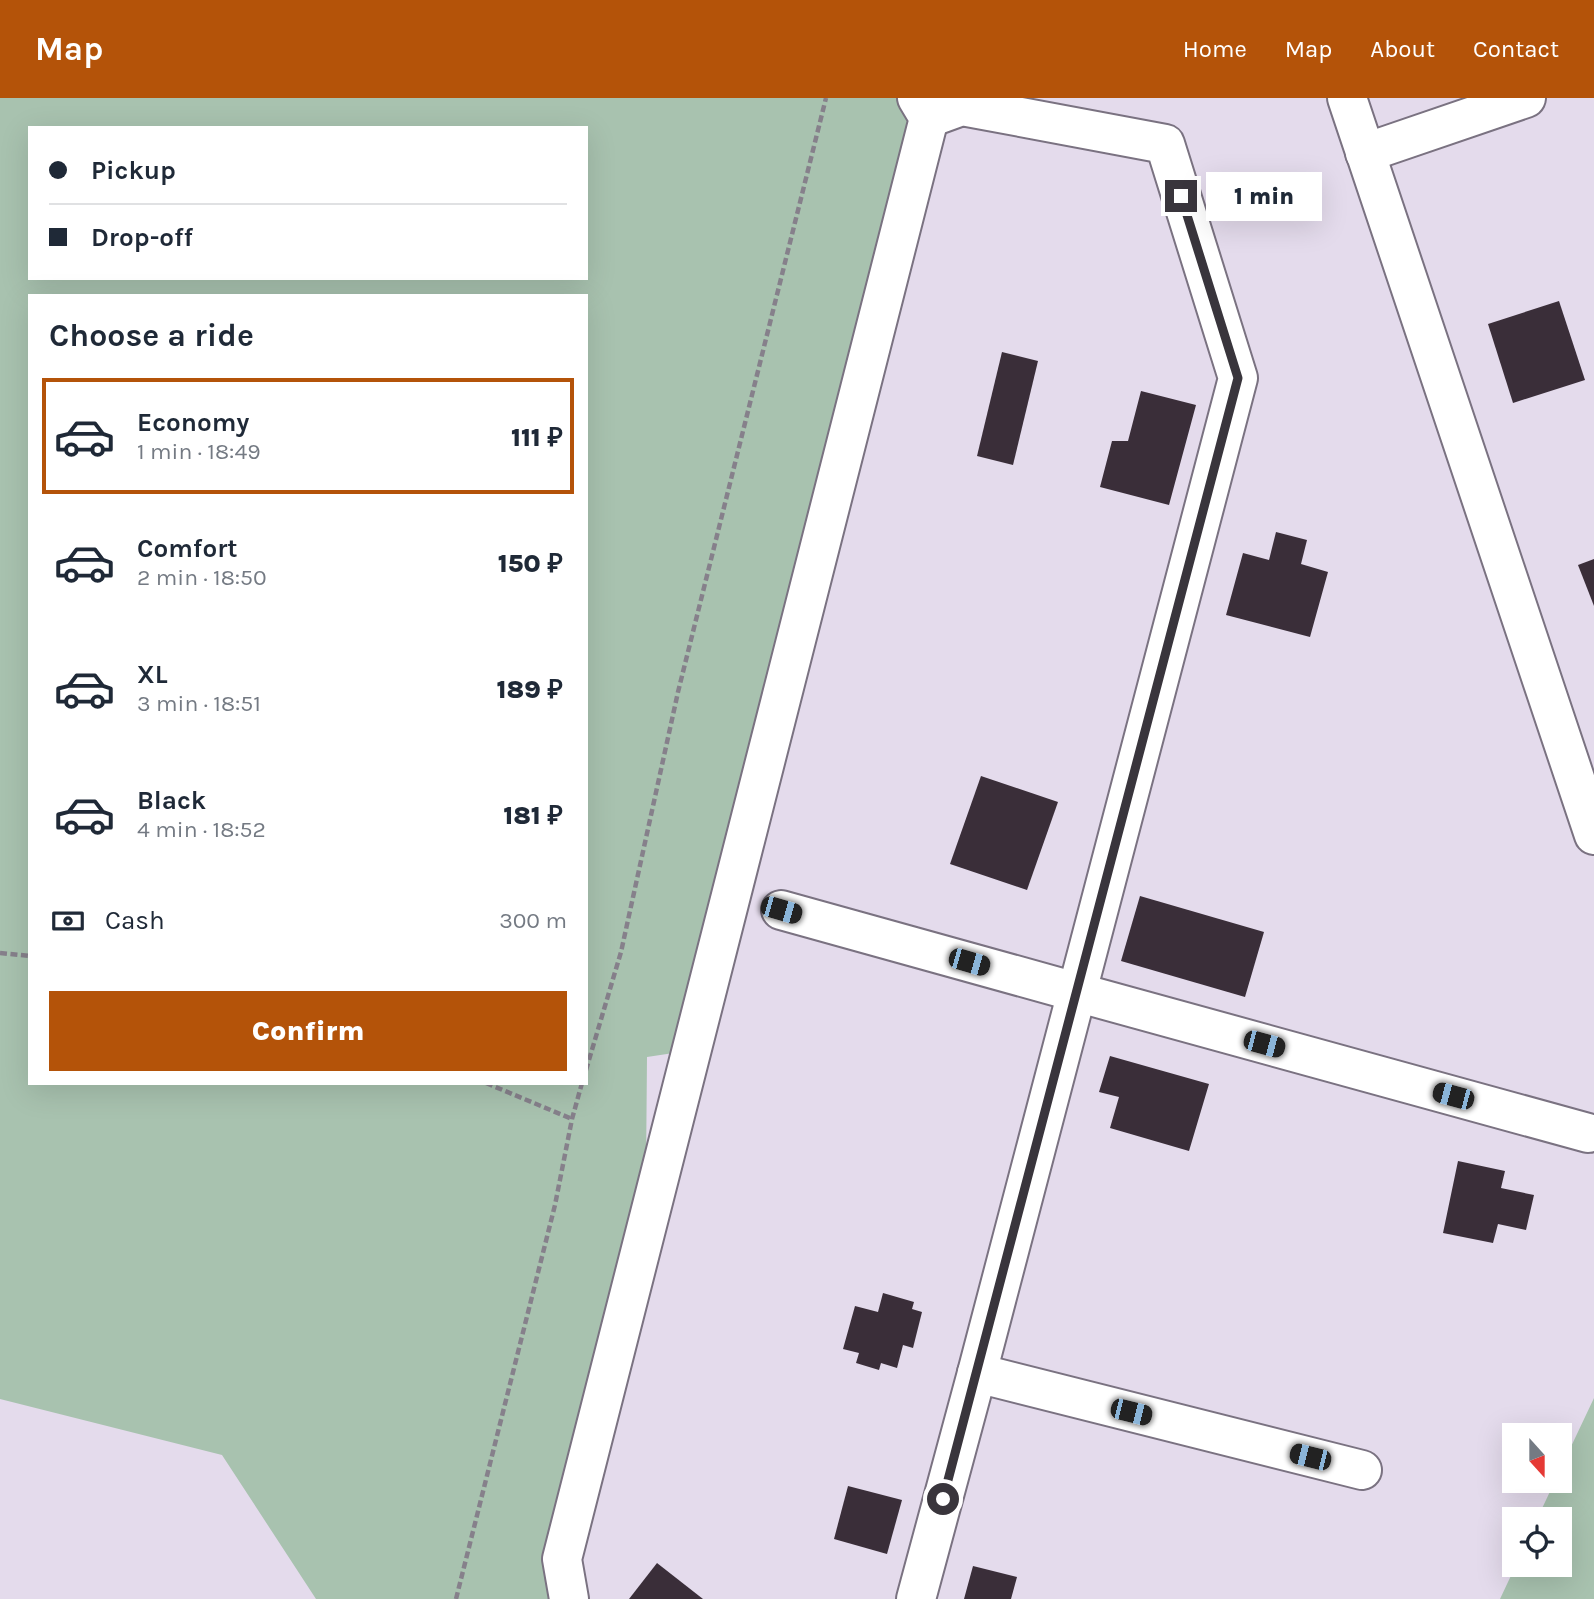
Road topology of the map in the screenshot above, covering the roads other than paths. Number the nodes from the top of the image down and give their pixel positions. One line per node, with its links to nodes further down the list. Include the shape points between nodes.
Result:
1 (1347, 98): 4 (street)
2 (1526, 98): 4 (street)
3 (923, 108): 7 (street, via 962,106 1165,144 1238,378); 11 (street, via 562,1559)
4 (1365, 153): 5 (street)
5 (1594, 835)
6 (781, 910): 7 (street)
7 (1076, 992): 8 (street); 9 (street)
8 (1588, 1133)
9 (977, 1373): 10 (street); 12 (street)
10 (1362, 1470)
11 (569, 1599)
12 (916, 1599)

